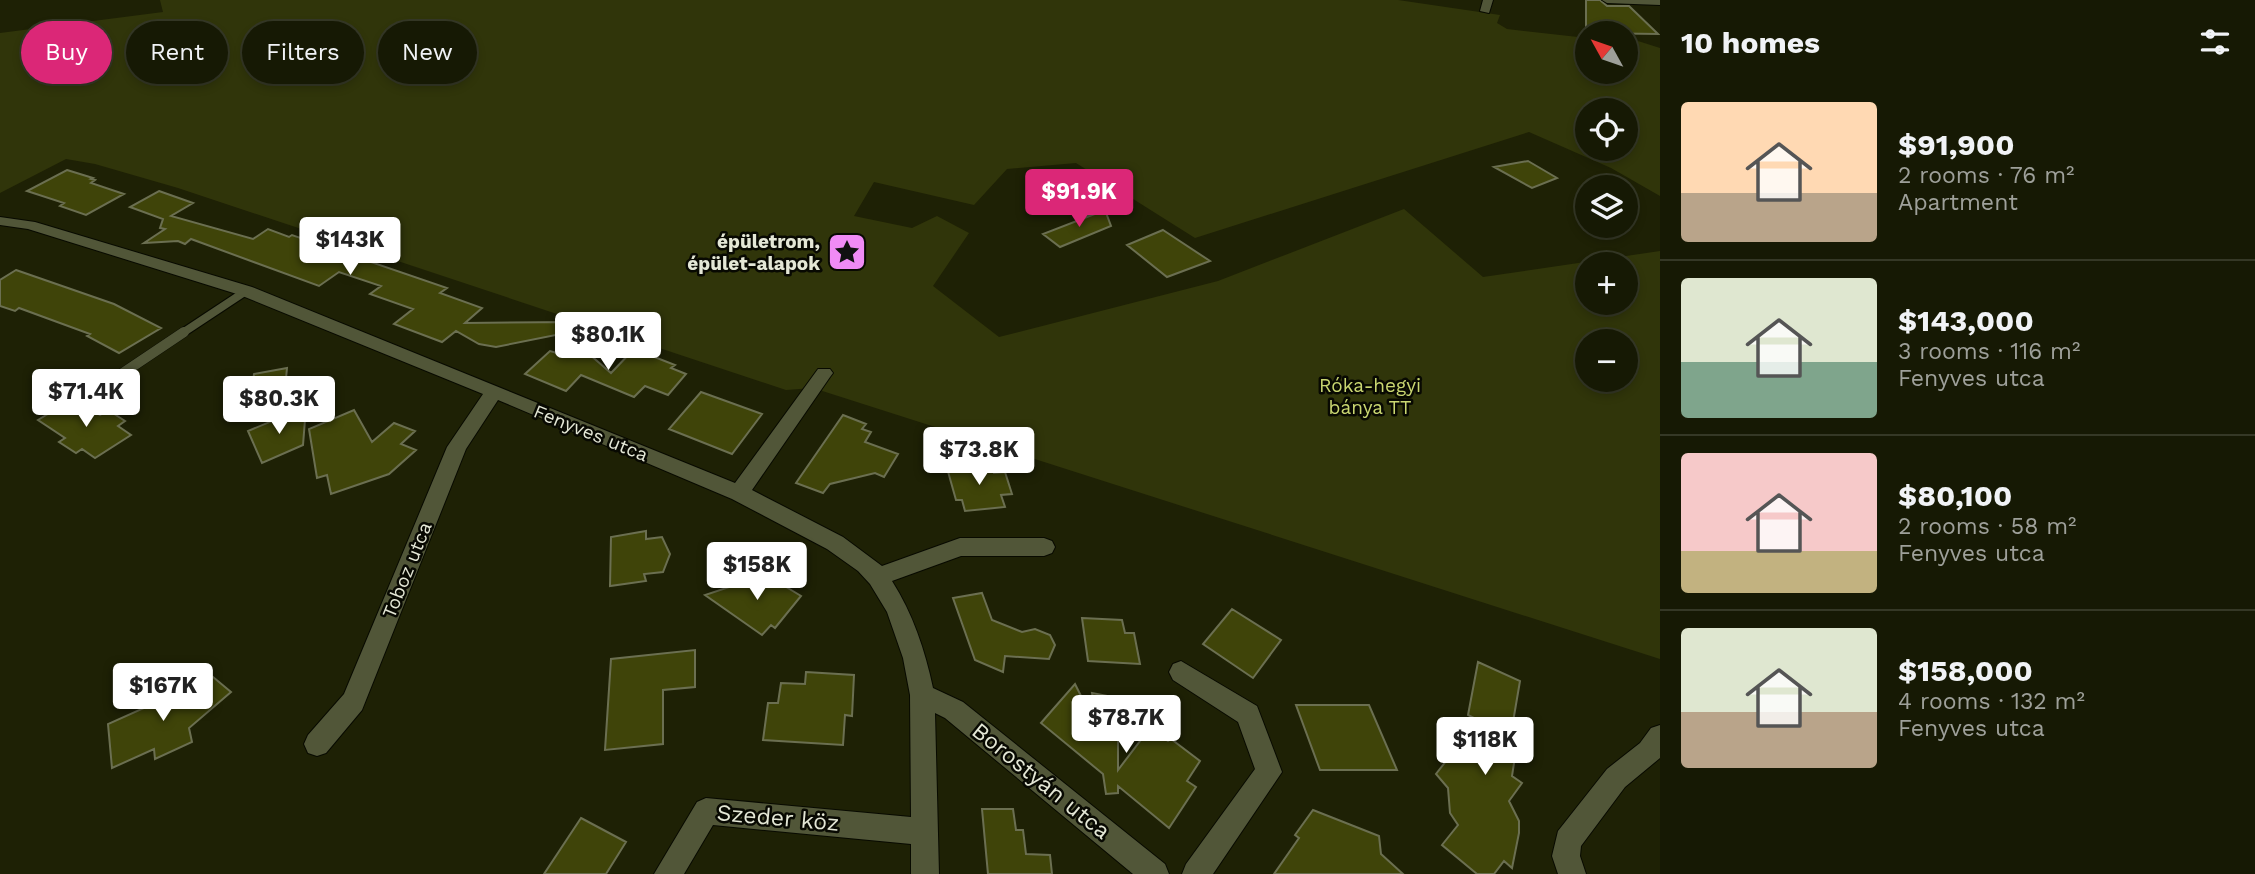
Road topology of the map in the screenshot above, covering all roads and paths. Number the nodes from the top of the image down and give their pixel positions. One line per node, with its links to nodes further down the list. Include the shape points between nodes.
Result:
1 (1607, 0): 2 (street)
2 (1660, 2)
3 (0, 221): 4 (street, Fenyves utca, via 30,225)
4 (246, 291): 6 (lane); 7 (street, Fenyves utca)
5 (824, 373): 8 (street)
6 (106, 385)
7 (493, 393): 8 (street, Fenyves utca); 14 (street, Toboz utca, via 457,447 353,702)
8 (739, 493): 10 (street, Fenyves utca, via 835,543)
9 (1045, 547): 10 (street, via 960,547)
10 (878, 577): 12 (street, Fenyves utca, via 897,609 915,657)
11 (1181, 672): 19 (street, via 1248,714 1269,772)
12 (922, 695): 15 (street, Fenyves utca); 18 (street, Borostyán utca, via 954,710)
13 (1660, 737): 20 (street, via 1616,778 1568,841 1566,856)
14 (317, 744)
15 (923, 832): 16 (street, Szeder köz, via 706,811); 17 (street, Fenyves utca)
16 (668, 874)
17 (925, 874)
18 (1155, 874)
19 (1196, 874)
20 (1572, 874)

